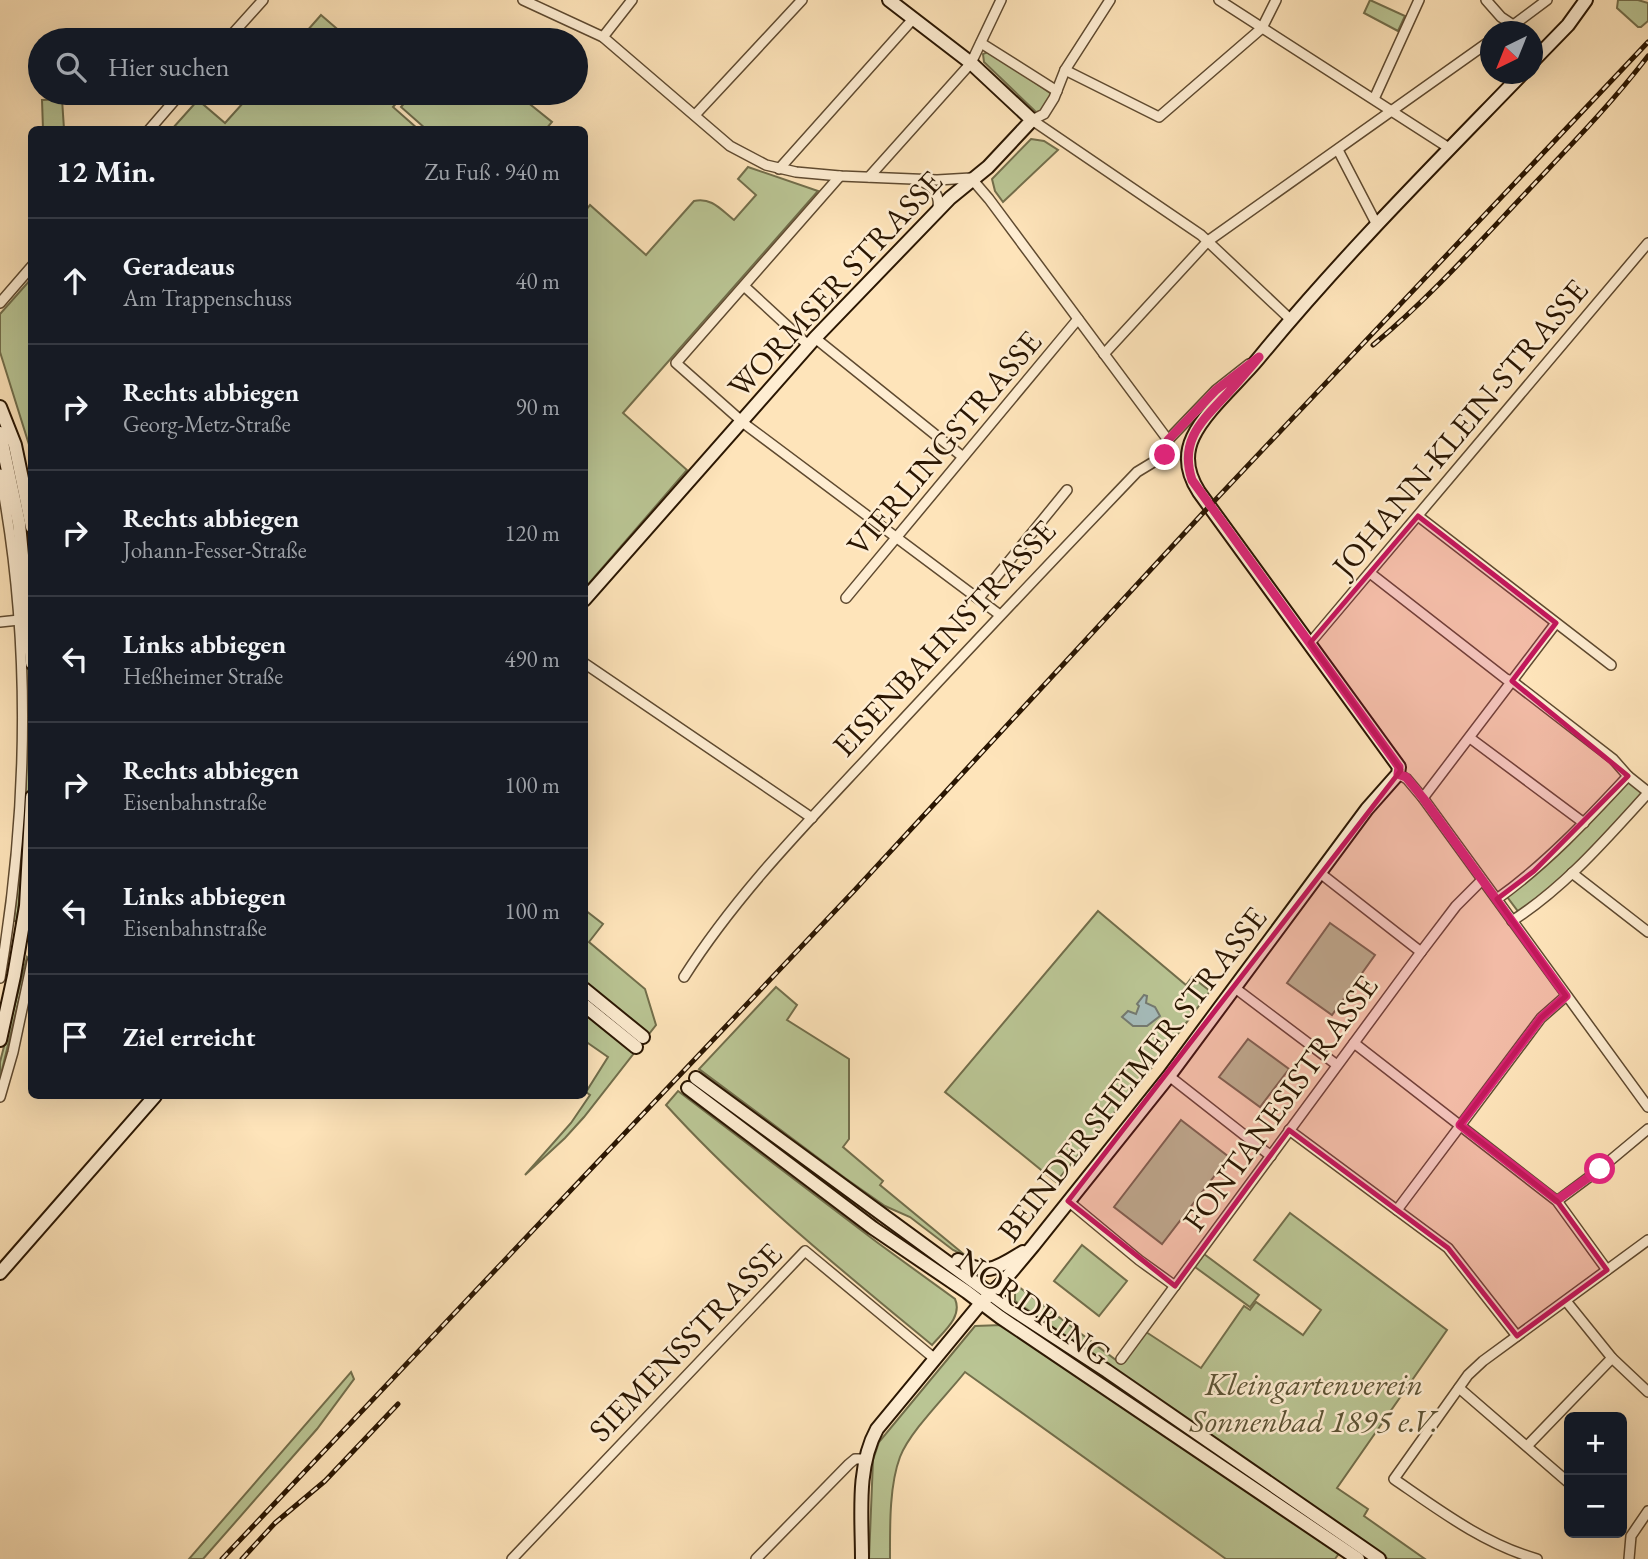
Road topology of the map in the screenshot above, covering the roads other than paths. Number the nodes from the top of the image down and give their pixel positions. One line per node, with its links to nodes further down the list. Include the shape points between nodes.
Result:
1 (263, 0): 17 (street)
2 (523, 0): 18 (street)
3 (632, 0): 21 (street)
4 (802, 0): 32 (street)
5 (889, 0): 14 (street)
6 (1001, 0): 22 (street)
7 (1110, 0): 26 (street, WORMSER STRASSE)
8 (1219, 0): 19 (street)
9 (1276, 0): 19 (street)
10 (1419, 0): 29 (street)
11 (1486, 0): 15 (street)
12 (1547, 0): 16 (street)
13 (1586, 0): 24 (street)
14 (914, 19): 25 (street); 37 (street)
15 (1507, 21)
16 (1518, 21)
17 (238, 28)
18 (584, 28)
19 (1262, 28): 26 (street, via 1159,117); 29 (street)
20 (588, 30): 21 (street)
21 (603, 37): 32 (street)
22 (981, 43): 25 (street); 28 (street)
23 (1480, 48): 31 (street)
24 (1543, 51)
25 (971, 63): 33 (street); 39 (street)
26 (1065, 70): 28 (street, WORMSER STRASSE)
27 (1512, 84): 35 (street, EISENBAHNSTRASSE)
28 (1057, 91): 33 (street, WORMSER STRASSE, via 1044,114)
29 (1374, 99): 31 (street)
30 (171, 105): 34 (street)
31 (1394, 111): 35 (street); 36 (street)
32 (695, 115): 37 (street, via 730,146)
33 (1032, 120): 40 (street, WORMSER STRASSE, via 988,167); 44 (street)
34 (152, 126)
35 (1449, 148): 43 (street, EISENBAHNSTRASSE)
36 (1338, 150): 43 (street); 44 (street)
37 (779, 169): 38 (street)
38 (841, 176): 39 (street); 47 (street)
39 (869, 177): 41 (street)
40 (971, 178): 41 (street); 42 (street, WORMSER STRASSE); 49 (street)
41 (918, 179): 42 (street, via 935,191)
42 (937, 211): 51 (street, WORMSER STRASSE)
43 (1377, 225): 50 (street, EISENBAHNSTRASSE)
44 (1208, 241): 50 (street); 52 (street)
45 (1648, 243): 62 (street, JOHANN-KLEIN-STRASSE)
46 (28, 271): 48 (street)
47 (744, 286): 51 (street); 55 (street, via 676,363)
48 (0, 303)
49 (1078, 319): 52 (street); 58 (street, VIERLINGSTRASSE)
50 (1290, 319): 53 (street, EISENBAHNSTRASSE)
51 (812, 341): 55 (street, WORMSER STRASSE); 58 (street)
52 (1104, 354): 57 (street)
53 (1259, 357): 57 (street, EISENBAHNSTRASSE, via 1216,390); 72 (street, EISENBAHNSTRASSE, via 1200,424 1190,444 1188,462 1199,492)
54 (0, 407): 61 (street, via 15,445)
55 (741, 420): 63 (street); 65 (street, WORMSER STRASSE)
56 (0, 433): 61 (street)
57 (1168, 440): 68 (street, EISENBAHNSTRASSE, via 1165,455 1137,472)
58 (963, 457): 63 (street, VIERLINGSTRASSE)
59 (0, 474): 71 (street)
60 (1067, 490): 67 (street)
61 (26, 512): 71 (street)
62 (1419, 516): 64 (street, JOHANN-KLEIN-STRASSE); 70 (street)
63 (898, 538): 66 (street, VIERLINGSTRASSE); 67 (street)
64 (1370, 573): 72 (street, JOHANN-KLEIN-STRASSE); 76 (street)
65 (588, 595)
66 (846, 597)
67 (979, 598): 68 (street)
68 (1000, 615): 82 (street, EISENBAHNSTRASSE)
69 (0, 622): 71 (street)
70 (1556, 623): 74 (street); 76 (street)
71 (24, 624): 73 (street); 93 (street, via 21,804)
72 (1310, 643): 78 (street, via 1399,767)
73 (28, 644)
74 (1611, 665)
75 (588, 666): 82 (street)
76 (1512, 681): 77 (street); 79 (street, via 1614,760)
77 (1469, 738): 81 (street); 83 (street)
78 (1398, 774): 81 (street); 86 (street, BEINDERSHEIMER STRASSE)
79 (1628, 776): 80 (street); 83 (street)
80 (1648, 793): 87 (street)
81 (1423, 798): 88 (street)
82 (812, 818): 96 (street, EISENBAHNSTRASSE, via 735,905)
83 (1584, 823): 89 (street)
84 (28, 841): 85 (street)
85 (28, 859)
86 (1320, 873): 95 (street); 99 (street, BEINDERSHEIMER STRASSE)
87 (1572, 873): 91 (street); 92 (street)
88 (1482, 880): 89 (street); 95 (street, FONTANESISTRASSE)
89 (1497, 899): 91 (street)
90 (28, 902): 94 (street)
91 (1512, 920): 101 (street)
92 (1648, 932)
93 (3, 943): 94 (street); 97 (street)
94 (25, 948): 103 (street)
95 (1421, 952): 104 (street, FONTANESISTRASSE)
96 (684, 977)
97 (0, 978)
98 (28, 981): 107 (street)
99 (1235, 988): 105 (street); 106 (street, BEINDERSHEIMER STRASSE)
100 (588, 993): 102 (street, via 639,1042)
101 (1566, 996): 109 (street); 110 (street, via 1541,1018)
102 (588, 1008)
103 (0, 1040)
104 (1354, 1042): 105 (street, FONTANESISTRASSE); 110 (street)
105 (1338, 1065): 112 (street, FONTANESISTRASSE)
106 (1169, 1076): 113 (street); 114 (street, BEINDERSHEIMER STRASSE)
107 (0, 1097)
108 (152, 1099): 121 (street)
109 (1648, 1107)
110 (1460, 1125): 115 (street); 117 (street)
111 (1648, 1129): 115 (street)
112 (1289, 1130): 113 (street, FONTANESISTRASSE); 117 (street)
113 (1271, 1156): 122 (street, FONTANESISTRASSE)
114 (1068, 1200): 119 (street, BEINDERSHEIMER STRASSE); 122 (street)
115 (1557, 1200): 120 (street)
116 (875, 1210): 119 (street, NORDRING, via 971,1268 999,1266); 123 (street, NORDRING); 123 (street, NORDRING, via 692,1083 873,1228)
117 (1396, 1210): 125 (street, via 1448,1248)
118 (1648, 1240): 120 (street)
119 (1033, 1246): 123 (street, BEINDERSHEIMER STRASSE)
120 (1607, 1270): 124 (street)
121 (0, 1273)
122 (1175, 1286): 128 (street, FONTANESISTRASSE)
123 (986, 1298): 127 (street, BEINDERSHEIMER STRASSE); 140 (street, NORDRING); 141 (street, NORDRING)
124 (1566, 1301): 125 (street); 126 (street)
125 (1517, 1336): 129 (street, via 1483,1361)
126 (1612, 1358): 130 (street); 131 (street)
127 (935, 1359): 132 (street, BEINDERSHEIMER STRASSE, via 877,1429); 137 (street, SIEMENSSTRASSE, via 805,1251)
128 (1121, 1359)
129 (1459, 1388): 131 (street); 142 (street, via 1394,1479 1489,1540)
130 (1648, 1391)
131 (1527, 1446): 133 (street)
132 (865, 1460): 138 (street, via 849,1464); 139 (street, BEINDERSHEIMER STRASSE)
133 (1564, 1479)
134 (1648, 1511): 136 (street)
135 (1627, 1532): 136 (street)
136 (1631, 1536): 143 (street)
137 (512, 1559)
138 (757, 1559)
139 (862, 1559)
140 (1358, 1559)
141 (1379, 1559)
142 (1537, 1559)
143 (1629, 1559)

